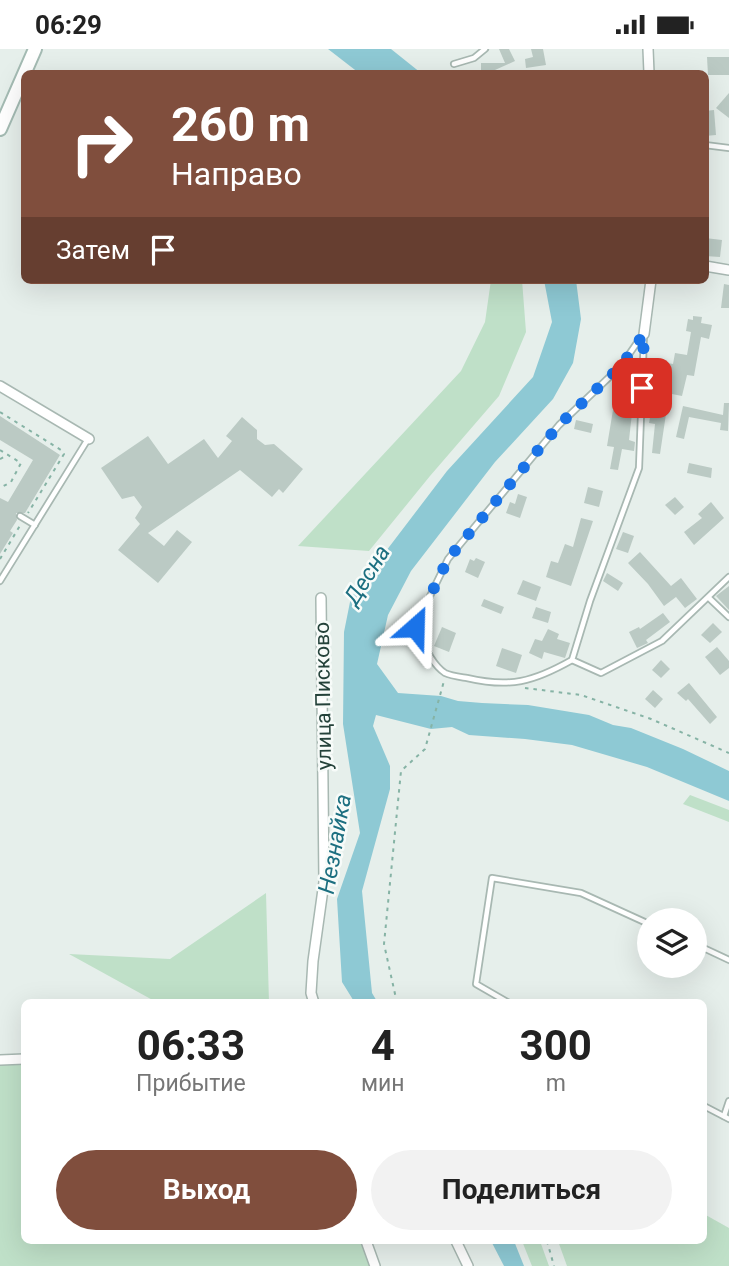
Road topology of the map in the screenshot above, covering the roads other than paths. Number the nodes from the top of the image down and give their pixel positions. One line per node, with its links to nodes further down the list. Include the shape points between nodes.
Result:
1 (34, 49): 5 (street)
2 (485, 49): 4 (lane)
3 (646, 49): 6 (street)
4 (454, 64)
5 (25, 70)
6 (649, 70)
7 (21, 80): 8 (street)
8 (0, 129)
9 (709, 146): 10 (lane)
10 (729, 148)
11 (709, 268): 12 (street)
12 (729, 271)
13 (651, 284): 14 (street)
14 (644, 334): 25 (lane, via 639,468); 25 (lane, via 621,366 559,425 448,559 415,627 446,673 490,684 514,684)
15 (0, 386): 16 (street)
16 (89, 439): 18 (lane)
17 (22, 517): 18 (lane)
18 (35, 525): 19 (lane)
19 (2, 574): 21 (lane)
20 (729, 577): 23 (lane)
21 (0, 581)
22 (321, 598): 29 (street, улица Писково, via 324,882)
23 (709, 598): 24 (lane); 25 (lane, via 662,641 601,673)
24 (729, 617)
25 (572, 660)
26 (637, 918): 30 (lane, via 581,893 492,879 476,984)
27 (707, 950): 28 (lane)
28 (729, 960)
29 (313, 999)
30 (502, 999)
31 (21, 1059): 32 (street)
32 (0, 1060)
33 (729, 1101): 35 (lane)
34 (707, 1108): 35 (lane)
35 (726, 1118)
36 (367, 1244): 38 (street)
37 (457, 1244): 39 (street)
38 (374, 1266)
39 (468, 1266)

